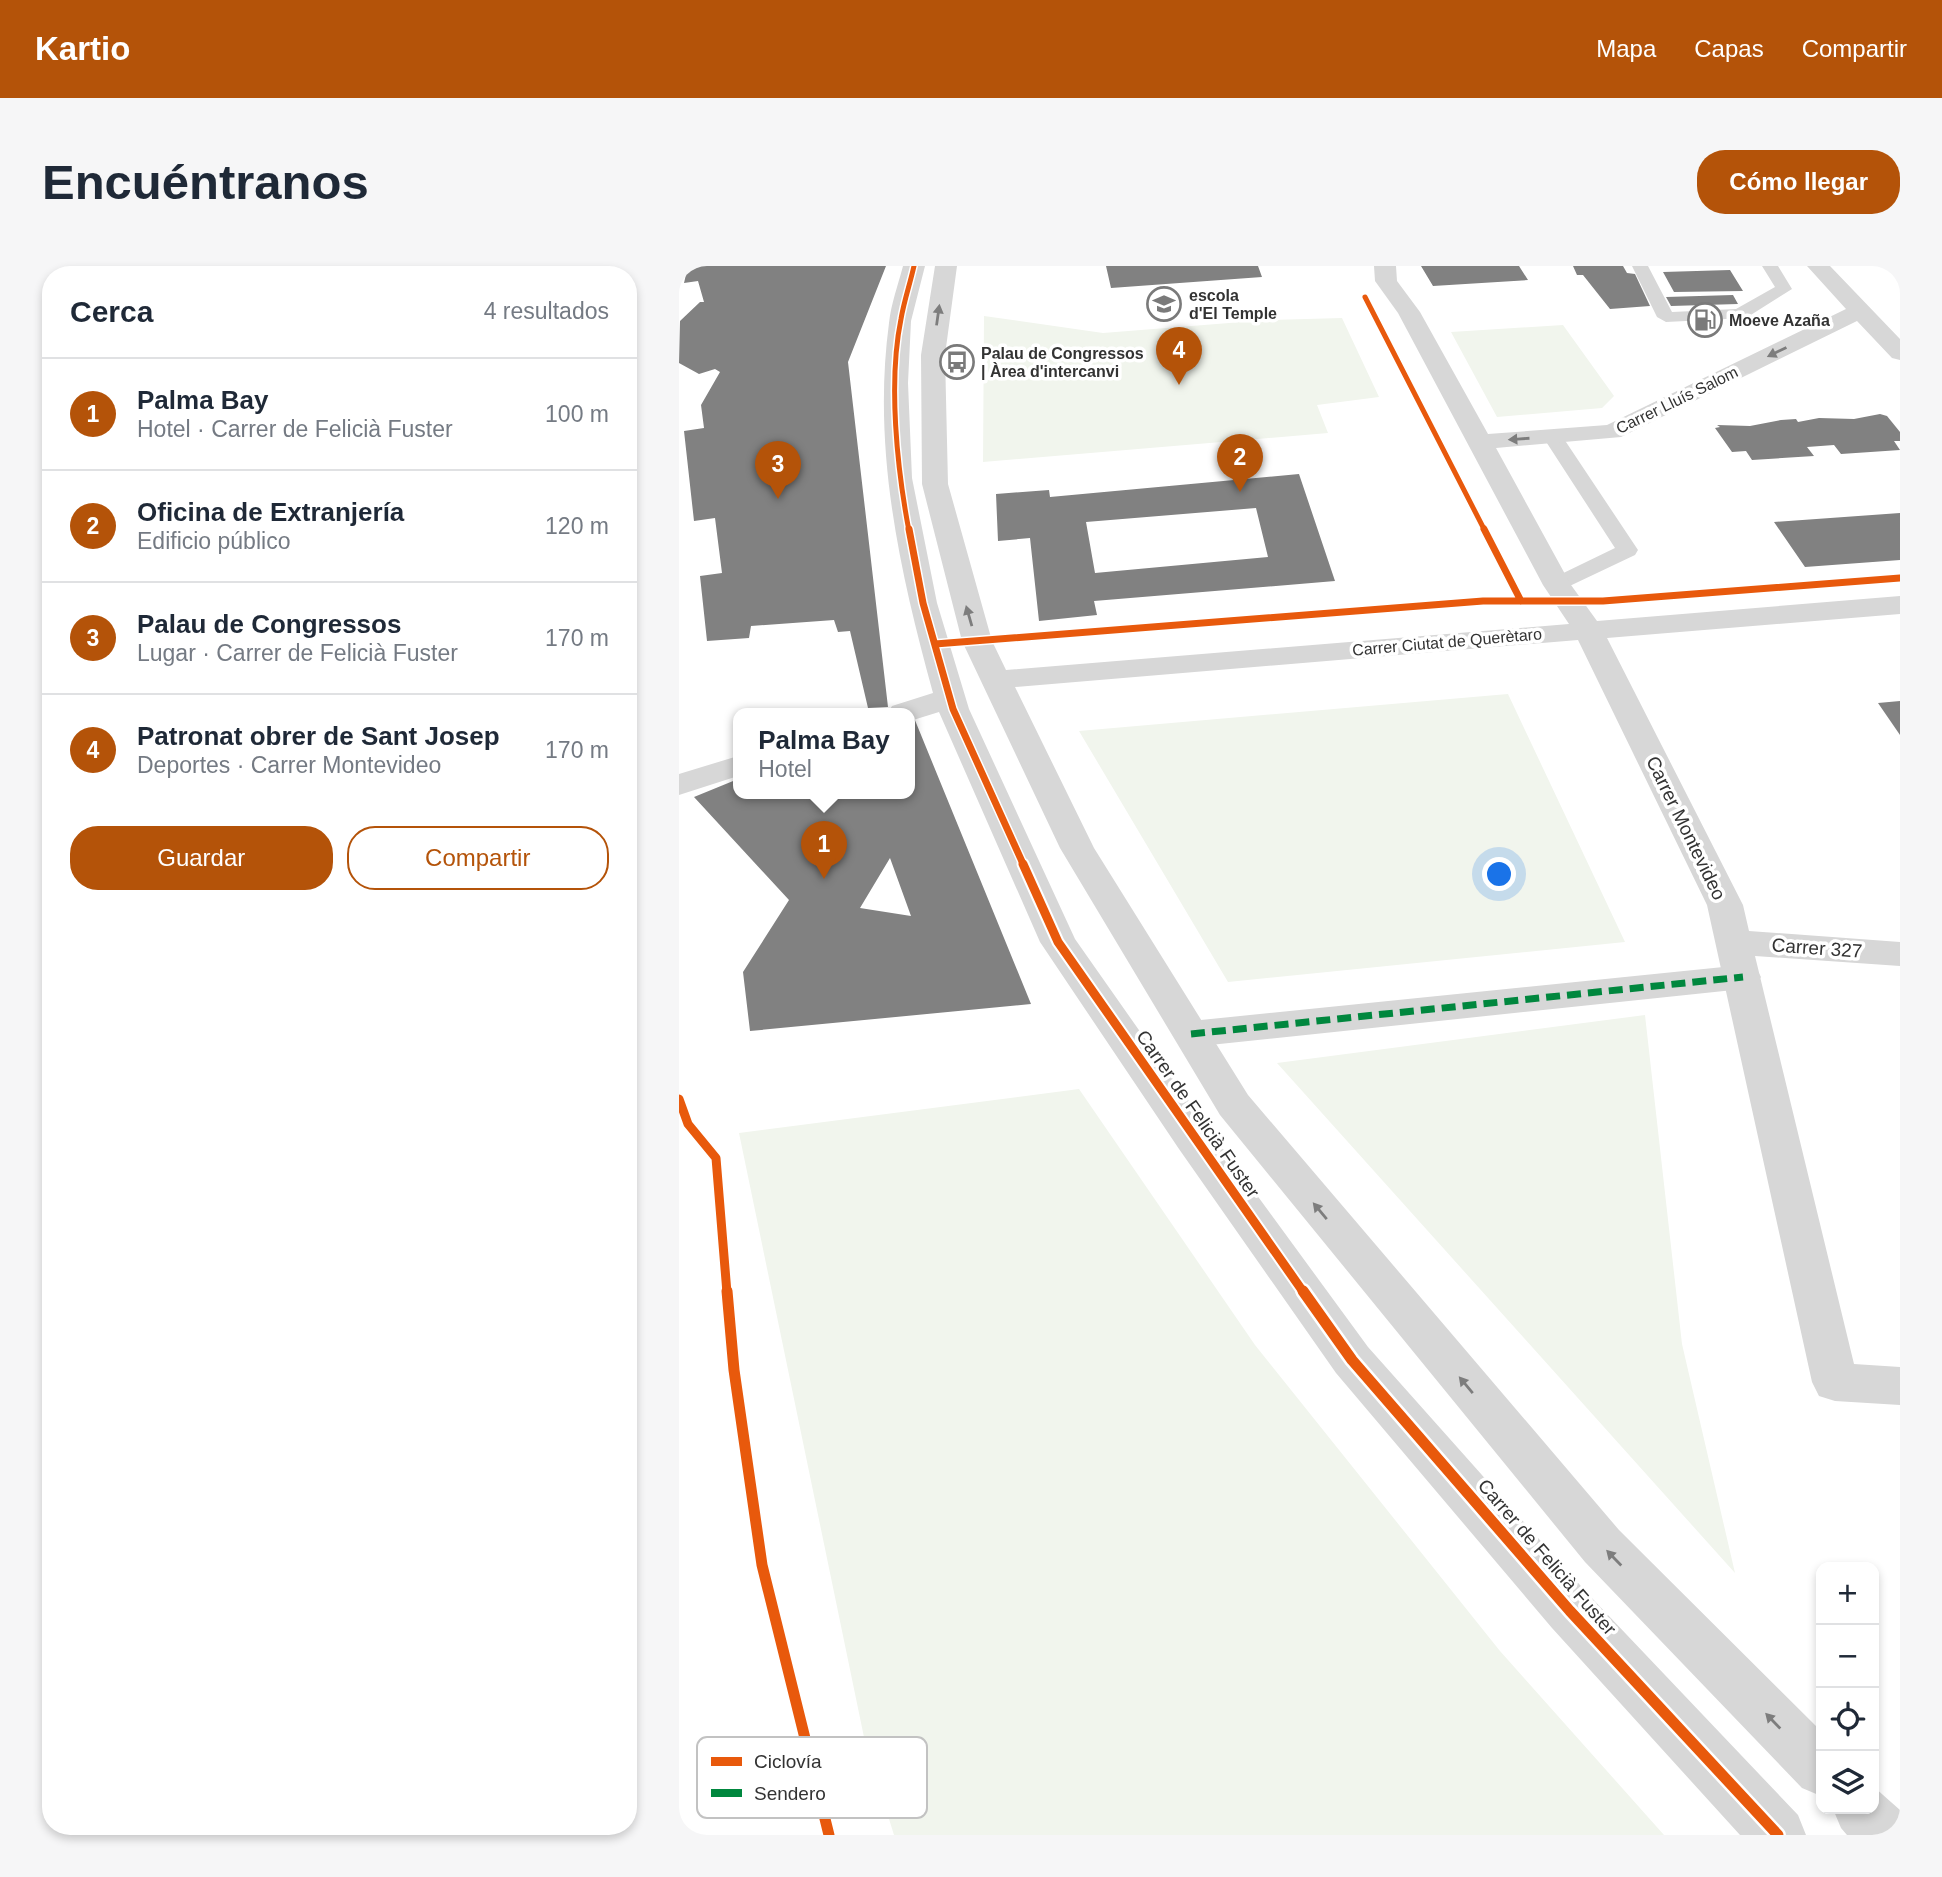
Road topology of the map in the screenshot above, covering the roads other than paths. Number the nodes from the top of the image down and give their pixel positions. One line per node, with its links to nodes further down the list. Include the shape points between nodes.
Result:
1 (914, 266): 15 (street, Carrer de Felicià Fuster, via 898,346 899,478 923,603)
2 (946, 266): 14 (street, Carrer de Felicià Fuster, one-way to 2, via 977,642 935,484 933,355)
3 (1385, 266): 10 (street, Carrer Montevideo, via 1386,281 1409,312)
4 (1640, 266): 5 (lane, via 1666,317 1740,314 1784,289)
5 (1770, 266)
6 (1818, 266): 7 (street)
7 (1860, 311): 8 (street); 9 (street, Carrer Lluís Salom, one-way to 9, via 1612,432)
8 (1900, 353)
9 (1553, 437): 10 (street, Carrer Lluís Salom, one-way to 10); 11 (lane, via 1627,550)
10 (1481, 442): 11 (street, Carrer Montevideo)
11 (1557, 585): 13 (street, Carrer Montevideo)
12 (1900, 605): 13 (street, Carrer Ciutat de Querètaro)
13 (1588, 630): 14 (street, Carrer Ciutat de Querètaro); 20 (street, Carrer Montevideo, via 1725,905)
14 (994, 680): 21 (street, Carrer de Felicià Fuster, via 1077,848)
15 (950, 698): 16 (street); 25 (street, Carrer de Felicià Fuster, via 1058,942 1352,1360 1570,1611)
16 (915, 709)
17 (733, 768): 18 (street)
18 (679, 785)
19 (1900, 954): 20 (street, Carrer 327)
20 (1739, 960): 21 (street, Carrer 327); 22 (street, Carrer Montevideo, via 1835,1382)
21 (1191, 1034): 23 (street, Carrer de Felicià Fuster, one-way to 21, via 1602,1546 1314,1205 1234,1105)
22 (1900, 1386)
23 (1816, 1764)
24 (1865, 1814): 26 (street)
25 (1778, 1835)
26 (1886, 1835)

